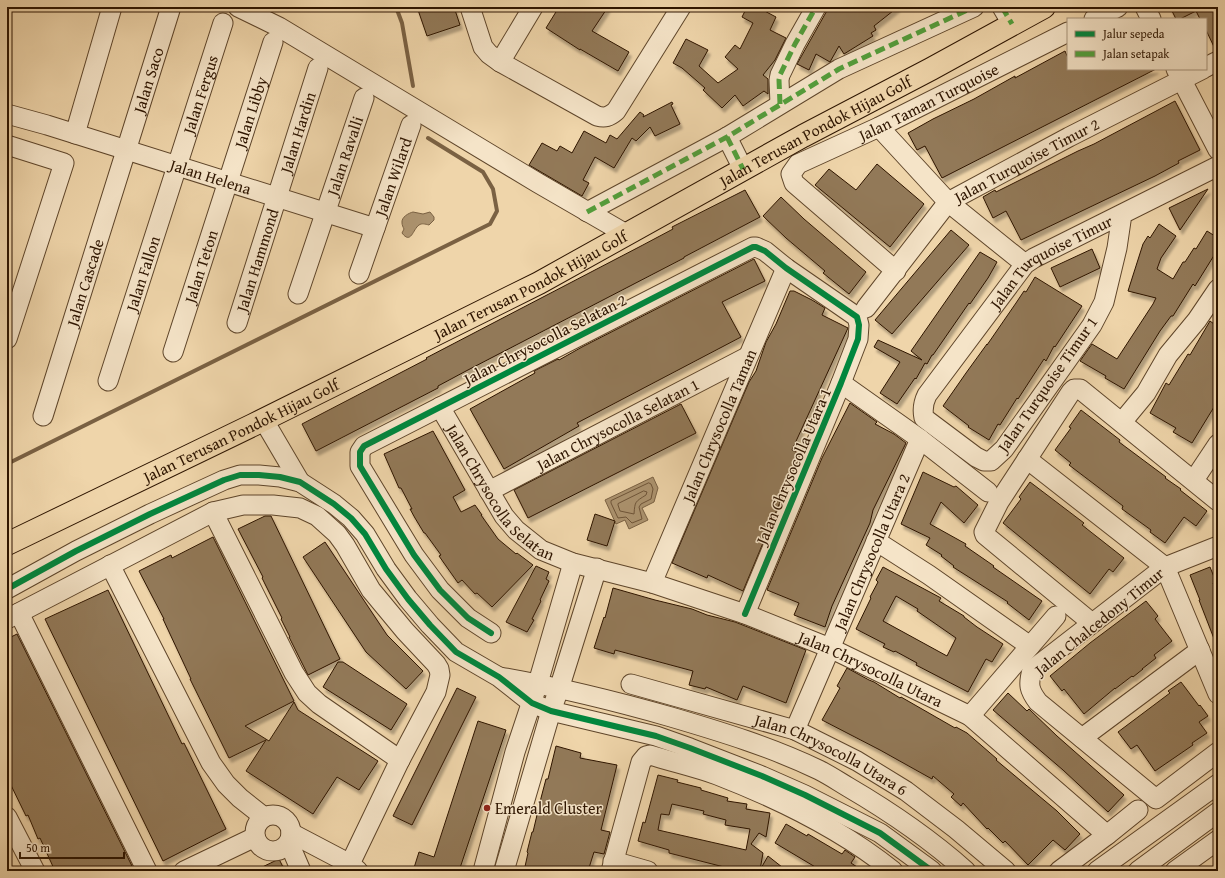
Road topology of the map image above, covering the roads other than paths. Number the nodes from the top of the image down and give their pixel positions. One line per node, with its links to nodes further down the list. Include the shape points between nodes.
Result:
1 (112, 7): 29 (street)
2 (238, 7): 40 (street, via 279,26)
3 (470, 7): 18 (street, via 484,47)
4 (533, 7): 18 (street)
5 (681, 7): 18 (street, via 611,116 597,116)
6 (816, 7): 25 (street, via 780,75)
7 (974, 7): 25 (street, via 838,69)
8 (1044, 7): 12 (main road, Jalan Terusan Pondok Hijau Golf)
9 (1118, 7): 13 (street)
10 (1145, 7): 14 (street)
11 (170, 10): 32 (street, Jalan Saco)
12 (1007, 16): 36 (main road, Jalan Terusan Pondok Hijau Golf)
13 (1096, 18)
14 (1150, 18)
15 (223, 23): 34 (street, Jalan Fergus)
16 (1067, 33): 28 (street, Jalan Taman Turquoise)
17 (273, 42): 37 (street, Jalan Libby)
18 (500, 62)
19 (1218, 62): 20 (street)
20 (1207, 67)
21 (318, 68): 38 (street, Jalan Hardin)
22 (1198, 70): 23 (street, Jalan Turquoise Timur 2)
23 (1179, 74): 33 (street); 39 (street, Jalan Turquoise Timur 2)
24 (364, 98): 41 (street, Jalan Ravalli)
25 (780, 104): 30 (street)
26 (7, 114): 29 (street, Jalan Helena)
27 (411, 125): 43 (street, Jalan Wilard)
28 (879, 127): 39 (street); 47 (street, Jalan Taman Turquoise, via 798,164 791,174 794,183)
29 (75, 134): 32 (street, Jalan Helena)
30 (727, 137): 36 (street); 40 (street)
31 (7, 145): 50 (street, via 64,163)
32 (126, 150): 34 (street, Jalan Helena); 61 (street, Jalan Cascade)
33 (1218, 150)
34 (177, 166): 37 (street, Jalan Helena); 57 (street, Jalan Fallon)
35 (1218, 166): 42 (street, Jalan Turquoise Timur)
36 (743, 169): 44 (main road, Jalan Terusan Pondok Hijau Golf)
37 (228, 182): 38 (street, Jalan Helena); 55 (street, Jalan Teton)
38 (277, 197): 41 (street, Jalan Helena); 53 (street, Jalan Hammond)
39 (948, 202): 45 (street); 47 (street, Jalan Turquoise Timur 2)
40 (587, 212): 44 (street)
41 (326, 213): 43 (street, Jalan Helena); 51 (street, Jalan Ravalli)
42 (1122, 214): 45 (street, Jalan Turquoise Timur); 59 (street, Jalan Turquoise Timur 1, via 1118,248 1104,302 1092,325 1004,449 991,461 976,457 924,418)
43 (375, 228): 48 (street, Jalan Wilard)
44 (626, 234): 62 (main road, Jalan Terusan Pondok Hijau Golf, via 539,283)
45 (1026, 264): 59 (street, Jalan Turquoise Timur)
46 (786, 268): 56 (street, Jalan Chrysocolla Taman); 58 (street, Jalan Chrysocolla Utara 1, via 857,317 860,325 858,339); 60 (street, Jalan Chrysocolla Selatan 2, via 765,251 753,247)
47 (896, 271): 52 (street, Jalan Turquoise Timur 2)
48 (359, 274)
49 (1218, 289): 63 (street, via 1168,355 1146,394)
50 (14, 292): 54 (street)
51 (298, 294)
52 (866, 308)
53 (237, 323)
54 (7, 339)
55 (173, 352)
56 (747, 357): 70 (street, Jalan Chrysocolla Selatan 1); 81 (street, Jalan Chrysocolla Taman)
57 (108, 381)
58 (841, 383): 64 (street); 83 (street, Jalan Chrysocolla Utara 1)
59 (923, 403)
60 (440, 407): 70 (street, Jalan Chrysocolla Selatan); 87 (street, Jalan Chrysocolla Selatan 2, via 364,446 360,452 360,466 414,555 440,590 468,618)
61 (43, 416)
62 (258, 422): 67 (street); 69 (street); 75 (main road, Jalan Terusan Pondok Hijau Golf)
63 (1122, 422): 66 (street, via 1080,389 1074,389); 68 (street)
64 (920, 439): 71 (street); 74 (street, Jalan Chrysocolla Utara 2)
65 (1218, 444): 68 (street)
66 (1028, 459): 79 (street); 86 (street, via 999,502 984,532 985,535)
67 (280, 477): 69 (street); 82 (street, via 240,475 224,480 76,551)
68 (1194, 480): 72 (street)
69 (300, 482): 91 (street, via 351,518 365,534 408,599 456,652)
70 (489, 491): 77 (street, Jalan Chrysocolla Selatan, via 516,530 541,550)
71 (988, 492)
72 (1218, 502)
73 (213, 512): 78 (street); 102 (street, via 306,693); 102 (street, via 243,505 273,505 300,508 317,516 346,545 371,590 436,664 440,675 436,692)
74 (876, 541): 88 (street); 89 (street, Jalan Chrysocolla Utara 2)
75 (7, 544)
76 (1218, 546): 79 (street, Jalan Chalcedony Timur)
77 (573, 562): 80 (street, Jalan Chrysocolla Selatan); 92 (street)
78 (110, 566): 84 (street); 106 (street, via 211,763 226,784)
79 (1165, 567): 86 (street, Jalan Chalcedony Timur); 90 (street)
80 (597, 568): 81 (street, Jalan Chrysocolla Utara); 94 (street)
81 (652, 583): 83 (street, Jalan Chrysocolla Utara)
82 (7, 589)
83 (745, 614): 89 (street, Jalan Chrysocolla Utara)
84 (13, 616): 115 (street)
85 (1056, 616): 88 (street)
86 (1092, 623): 100 (street, Jalan Chalcedony Timur, via 1032,670 1029,682 1038,702)
87 (491, 633)
88 (1030, 646): 98 (street)
89 (830, 648): 98 (street, Jalan Chrysocolla Utara); 99 (street, Jalan Chrysocolla Utara 2)
90 (1200, 650): 95 (street); 100 (street)
91 (499, 677): 92 (street); 96 (street)
92 (538, 683): 94 (street); 96 (street)
93 (631, 684): 99 (street, Jalan Chrysocolla Utara 6)
94 (559, 689): 97 (street); 124 (street, via 628,704 731,735 820,770 870,800)
95 (1218, 694)
96 (532, 703): 97 (street); 119 (street, via 515,752)
97 (551, 711): 120 (street); 123 (street, via 656,736 762,776 880,833)
98 (970, 716): 108 (street, Jalan Chrysocolla Utara)
99 (795, 730): 125 (street, Jalan Chrysocolla Utara 6, via 857,761 906,791)
100 (1082, 738): 101 (street, via 1156,799)
101 (1218, 752)
102 (400, 760): 113 (street)
103 (1218, 784): 127 (street)
104 (1138, 810): 108 (street)
105 (1218, 812): 128 (street)
106 (264, 817): 109 (street, via 280,816 288,822); 111 (street, via 256,826)
107 (7, 818): 114 (street)
108 (1107, 835): 126 (street)
109 (290, 838): 111 (street, via 284,848 273,852); 113 (street); 118 (street)
110 (1218, 840): 129 (street)
111 (258, 842): 116 (street); 117 (street)
112 (612, 866): 121 (street); 122 (street, via 641,762 646,756 650,756 716,775 765,794 830,827)
113 (354, 868)
114 (35, 871)
115 (147, 871)
116 (184, 871)
117 (214, 871)
118 (301, 871)
119 (483, 871)
120 (504, 871)
121 (648, 871)
122 (893, 871)
123 (932, 871)
124 (966, 871)
125 (1006, 871)
126 (1059, 871)
127 (1097, 871)
128 (1138, 871)
129 (1176, 871)

